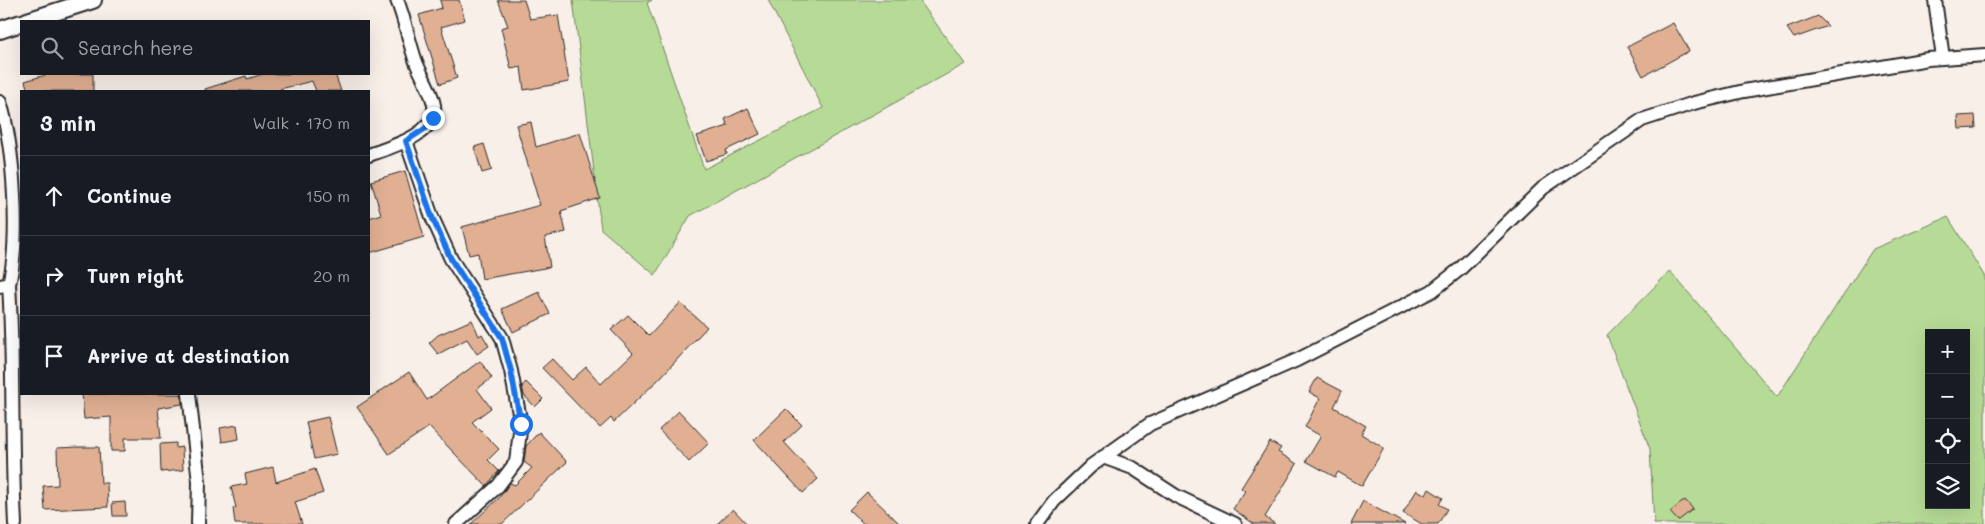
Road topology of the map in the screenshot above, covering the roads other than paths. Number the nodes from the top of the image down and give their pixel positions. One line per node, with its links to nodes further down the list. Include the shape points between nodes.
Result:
1 (93, 0): 4 (main road)
2 (397, 0): 10 (street, via 407,36 434,104 433,118 426,128)
3 (1935, 0): 8 (street)
4 (30, 20)
5 (20, 23): 6 (main road)
6 (0, 30)
7 (1985, 55): 8 (street)
8 (1943, 58): 14 (street, via 1744,91 1694,102 1642,120 1542,188 1460,269 1432,291 1297,360 1150,424)
9 (0, 102): 12 (street, via 8,137 15,231 15,251)
10 (406, 141): 11 (street); 18 (street, via 432,217 451,259 502,338 521,424 516,462 498,486)
11 (370, 154)
12 (5, 285): 15 (street, via 13,339)
13 (189, 395): 17 (street, via 199,482)
14 (1103, 457): 19 (street, via 1054,502); 20 (street, via 1133,468 1176,496)
15 (6, 475): 16 (street)
16 (15, 524)
17 (198, 524)
18 (456, 524)
19 (1037, 524)
20 (1235, 524)

